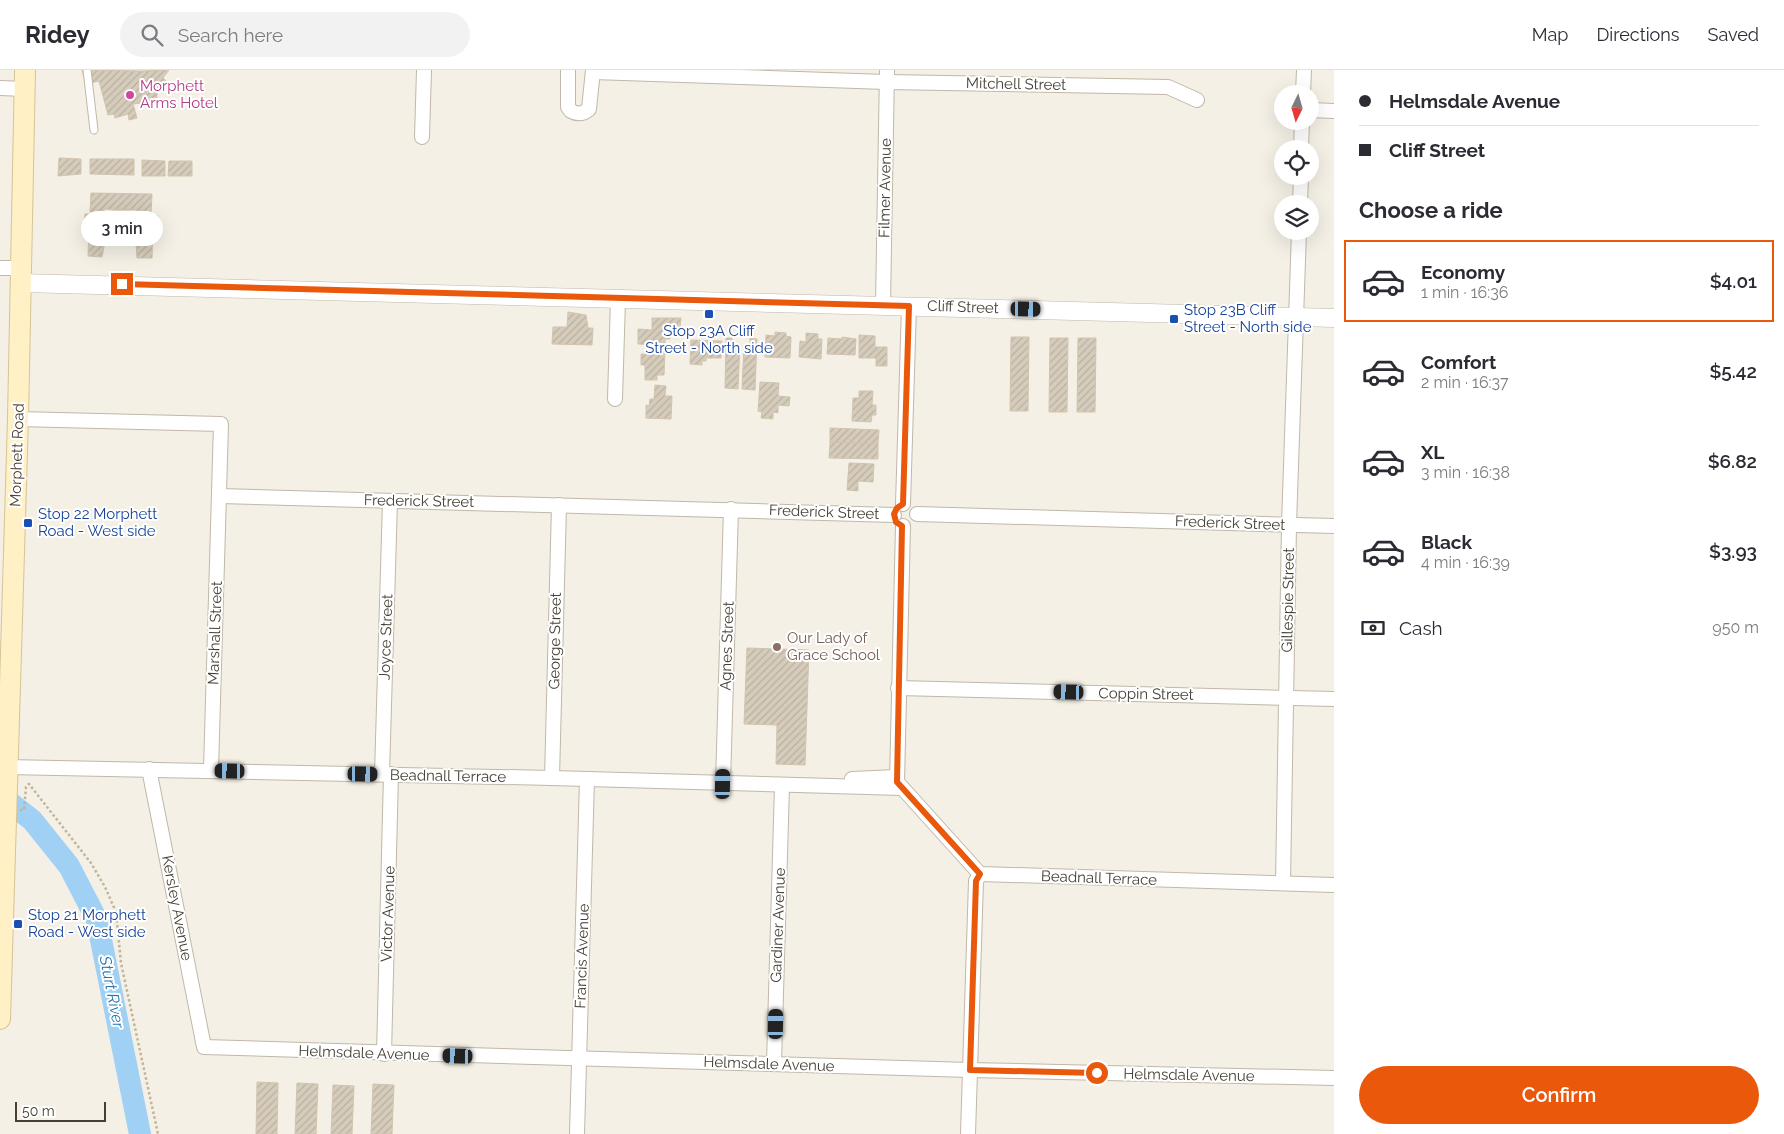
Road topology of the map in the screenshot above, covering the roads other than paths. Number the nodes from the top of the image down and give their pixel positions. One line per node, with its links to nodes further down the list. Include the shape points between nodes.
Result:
1 (87, 70): 13 (lane)
2 (424, 70): 14 (street)
3 (568, 70): 5 (street, Mitchell Street, via 568,107 576,114 589,109)
4 (1304, 70): 8 (street)
5 (593, 71): 6 (street, Mitchell Street)
6 (887, 76): 10 (street, Mitchell Street, via 1168,87); 19 (street, Filmer Avenue)
7 (25, 79): 9 (street); 17 (main road, Morphett Road)
8 (1303, 85)
9 (0, 88)
10 (1197, 100)
11 (1319, 110): 12 (street)
12 (1334, 111)
13 (94, 130)
14 (422, 137)
15 (1299, 240): 21 (street, Gillespie Street)
16 (0, 268): 17 (street)
17 (22, 275): 18 (street, Cliff Street); 24 (main road, Morphett Road)
18 (618, 299): 19 (street, Cliff Street); 23 (street)
19 (883, 306): 20 (street, Cliff Street)
20 (909, 306): 21 (street, Cliff Street); 27 (street)
21 (1297, 317): 22 (street, Cliff Street); 32 (street, Gillespie Street)
22 (1334, 318)
23 (615, 399)
24 (18, 419): 25 (street, via 221,424); 39 (main road, Morphett Road)
25 (220, 496): 26 (street, Frederick Street); 38 (street, Marshall Street)
26 (390, 501): 28 (street, Frederick Street); 40 (street, Joyce Street)
27 (903, 504): 30 (street, via 911,505); 31 (street, via 897,508)
28 (559, 505): 29 (street, Frederick Street); 41 (street, George Street)
29 (730, 509): 31 (street, Frederick Street); 44 (street, Agnes Street)
30 (917, 514): 31 (street, via 914,522); 32 (street, Frederick Street)
31 (898, 520): 34 (street)
32 (1289, 525): 33 (street, Frederick Street); 35 (street, Gillespie Street)
33 (1334, 526)
34 (898, 688): 35 (street, Coppin Street); 43 (street)
35 (1287, 698): 36 (street, Coppin Street); 48 (street, Gillespie Street)
36 (1334, 699)
37 (149, 769): 38 (street, Beadnall Terrace); 39 (street, Beadnall Terrace); 51 (street, Kersley Avenue)
38 (210, 770): 40 (street, Beadnall Terrace)
39 (7, 773): 46 (main road, Morphett Road)
40 (387, 774): 41 (street, Beadnall Terrace); 52 (street, Victor Avenue)
41 (552, 778): 42 (street, Beadnall Terrace)
42 (587, 779): 44 (street, Beadnall Terrace); 53 (street, Francis Avenue)
43 (899, 782): 45 (street, Beadnall Terrace, via 846,787); 47 (street)
44 (723, 784): 45 (street, Beadnall Terrace)
45 (782, 786): 54 (street, Gardiner Avenue)
46 (3, 851): 50 (main road, Morphett Road)
47 (980, 874): 48 (street, Beadnall Terrace); 55 (street, via 976,881)
48 (1283, 883): 49 (street, Beadnall Terrace)
49 (1334, 885)
50 (0, 1019)
51 (204, 1047): 52 (street, Helmsdale Avenue)
52 (384, 1054): 53 (street, Helmsdale Avenue)
53 (579, 1059): 54 (street, Helmsdale Avenue); 57 (street, Francis Avenue)
54 (774, 1064): 55 (street, Helmsdale Avenue)
55 (970, 1070): 56 (street, Helmsdale Avenue); 58 (street)
56 (1334, 1078)
57 (577, 1134)
58 (968, 1134)

